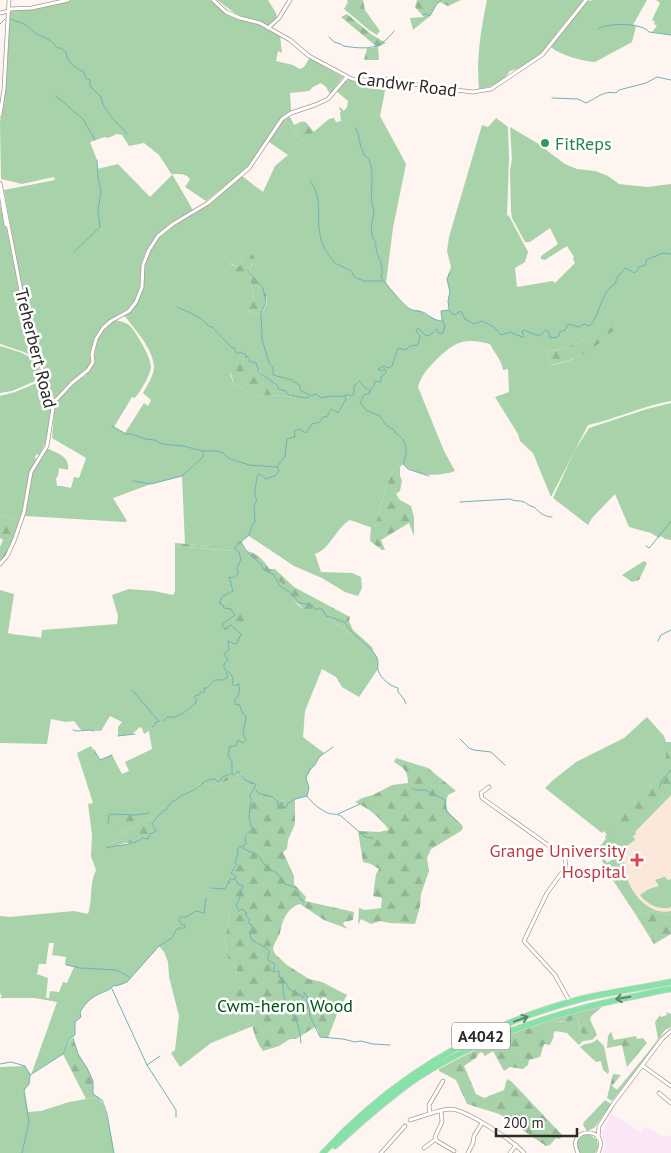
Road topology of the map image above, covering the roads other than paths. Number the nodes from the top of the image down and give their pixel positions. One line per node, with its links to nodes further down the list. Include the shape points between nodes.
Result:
1 (10, 0): 6 (street)
2 (68, 0): 6 (street)
3 (213, 0): 8 (street, Candwr Road, via 233,15)
4 (290, 0): 8 (street)
5 (586, 0): 9 (street, Candwr Road, via 548,50 491,89 473,92 386,79)
6 (9, 10): 7 (street); 10 (street)
7 (0, 13)
8 (268, 28): 9 (street, Candwr Road)
9 (347, 77): 15 (street, via 328,99 282,119 249,168 208,202 158,236 145,259 142,287 136,302 129,311 103,328 96,339 93,362 88,370)
10 (0, 115)
11 (0, 183): 12 (street, Treherbert Road)
12 (2, 188): 13 (street); 14 (street, Treherbert Road)
13 (0, 200): 14 (street)
14 (9, 230): 15 (street, Treherbert Road, via 23,301)
15 (52, 402): 16 (street, Treherbert Road, via 54,408 47,446 31,472 24,512 10,551)
16 (0, 564)
17 (489, 787): 20 (street, via 481,793 482,798 565,859 566,867 547,893 524,941 555,975)
18 (671, 982): 20 (highway, A4042)
19 (671, 989): 43 (highway, A4042, one-way to 43, via 551,1016 463,1051 395,1094)
20 (571, 1002): 42 (highway, A4042, one-way to 20, via 365,1110 425,1067 491,1031)
21 (671, 1032): 22 (street)
22 (643, 1066): 25 (street); 35 (street)
23 (671, 1079): 25 (street)
24 (444, 1081): 26 (street)
25 (669, 1085)
26 (440, 1087): 27 (street); 31 (street, via 428,1105)
27 (446, 1088)
28 (659, 1093): 29 (street)
29 (671, 1103)
30 (441, 1111): 31 (street); 33 (street, via 459,1111); 38 (street, via 442,1122 434,1137)
31 (430, 1114): 32 (street)
32 (410, 1120)
33 (482, 1124): 39 (street); 45 (street)
34 (405, 1126): 44 (street)
35 (600, 1126): 36 (street); 37 (street)
36 (590, 1133): 37 (street); 48 (street, via 578,1137 575,1145)
37 (598, 1138): 49 (street)
38 (436, 1139): 40 (street); 41 (street)
39 (516, 1145): 46 (street); 47 (street)
40 (424, 1148)
41 (454, 1151)
42 (323, 1153)
43 (328, 1153)
44 (381, 1153)
45 (468, 1153)
46 (510, 1153)
47 (524, 1153)
48 (578, 1153)
49 (598, 1153)

